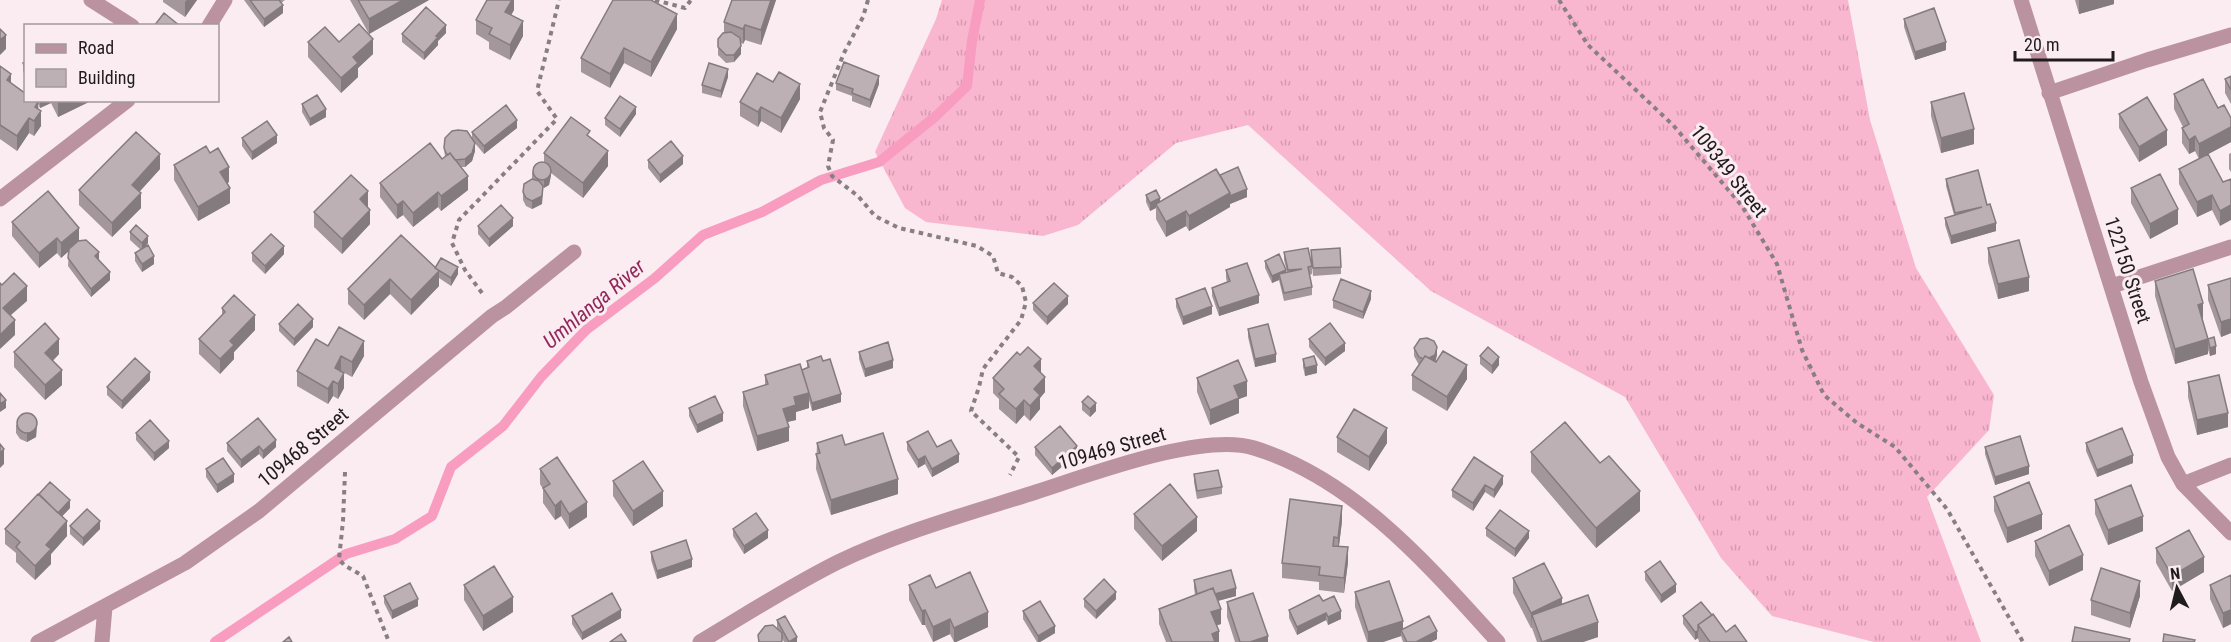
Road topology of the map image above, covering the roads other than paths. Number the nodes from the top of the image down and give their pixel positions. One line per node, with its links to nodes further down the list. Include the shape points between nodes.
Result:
1 (92, 0): 4 (street)
2 (225, 0): 5 (street)
3 (2021, 0): 7 (street, 122150 Street)
4 (129, 24)
5 (210, 24)
6 (2231, 35): 7 (street)
7 (2049, 93): 12 (street, 122150 Street)
8 (125, 102): 9 (street)
9 (0, 199)
10 (2231, 247): 12 (street)
11 (574, 252): 16 (street, 109468 Street, via 260,511 185,563)
12 (2112, 286): 14 (street, 122150 Street, via 2168,457)
13 (2231, 465): 14 (street)
14 (2183, 484): 15 (street, 122150 Street)
15 (2231, 533)
16 (105, 607): 17 (street, 109468 Street); 18 (street)
17 (38, 642)
18 (102, 642)
19 (699, 642): 20 (street, 109469 Street, via 802,581 859,553 947,520 1128,463 1225,445 1251,447 1279,457 1326,482 1384,524)
20 (1498, 642)

